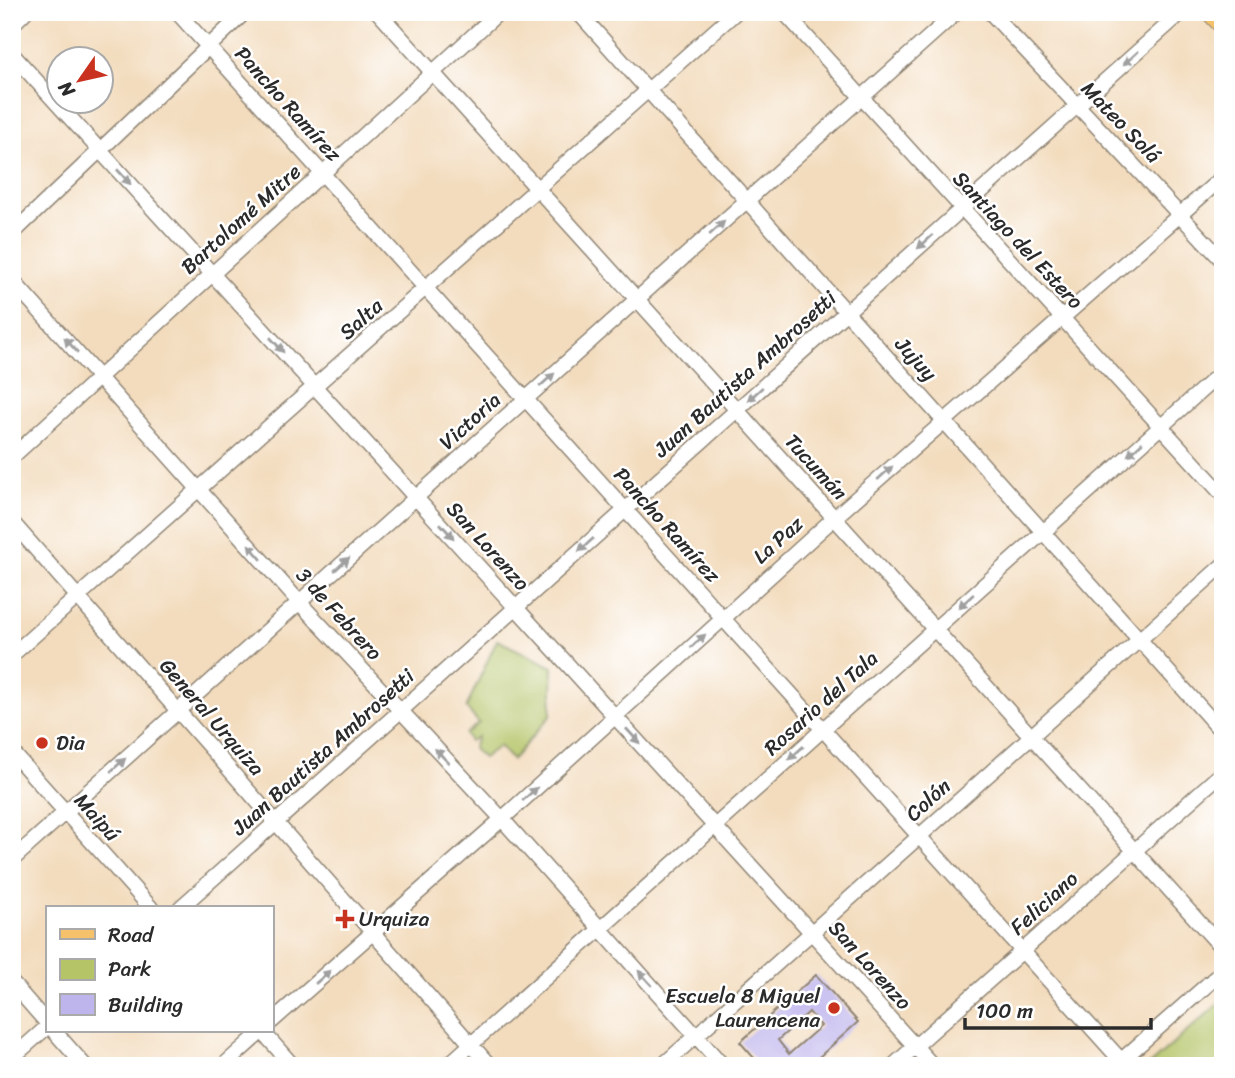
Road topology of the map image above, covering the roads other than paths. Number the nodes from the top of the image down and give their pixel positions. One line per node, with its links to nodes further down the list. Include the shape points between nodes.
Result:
1 (25, 12): 13 (street)
2 (177, 12): 15 (street, Pancho Ramírez)
3 (245, 12): 15 (street)
4 (378, 12): 17 (street, Tucumán)
5 (499, 12): 17 (street, Bartolomé Mitre)
6 (578, 12): 18 (street, Jujuy)
7 (736, 12): 18 (street, Salta)
8 (784, 12): 19 (street, Santiago del Estero)
9 (957, 12): 19 (street, Victoria)
10 (990, 12): 20 (street, Mateo Solá)
11 (1182, 12): 20 (street, Juan Bautista Ambrosetti, one-way to 20)
12 (1210, 12): 14 (main road)
13 (12, 25)
14 (1223, 26)
15 (208, 47): 21 (street); 22 (street, Pancho Ramírez)
16 (12, 54): 21 (street, San Lorenzo)
17 (433, 73): 22 (street, Bartolomé Mitre); 24 (street, Tucumán)
18 (649, 92): 24 (street, Salta); 25 (street, Jujuy)
19 (860, 99): 25 (street, Victoria); 26 (street, Santiago del Estero)
20 (1077, 106): 26 (street, Juan Bautista Ambrosetti); 27 (street, Mateo Solá)
21 (100, 150): 28 (street); 30 (street, San Lorenzo, one-way to 30)
22 (323, 173): 30 (street, Bartolomé Mitre); 32 (street, Pancho Ramírez)
23 (1223, 177): 27 (street, La Paz)
24 (538, 190): 32 (street, Salta); 33 (street, Tucumán)
25 (747, 201): 33 (street, Victoria, one-way to 25); 34 (street, Jujuy)
26 (961, 210): 34 (street, Juan Bautista Ambrosetti, one-way to 34); 35 (street, Santiago del Estero)
27 (1179, 213): 29 (street, Mateo Solá); 35 (street, La Paz)
28 (12, 234)
29 (1223, 261)
30 (213, 274): 37 (street, Bartolomé Mitre); 38 (street, San Lorenzo, one-way to 38)
31 (12, 280): 37 (street, 3 de Febrero, one-way to 31)
32 (426, 289): 38 (street, Salta); 39 (street, Pancho Ramírez)
33 (637, 299): 39 (street, Victoria, one-way to 33); 40 (street, Tucumán)
34 (846, 312): 40 (street, Juan Bautista Ambrosetti, one-way to 40); 41 (street, Jujuy)
35 (1062, 317): 41 (street, La Paz); 42 (street, Santiago del Estero)
36 (1223, 371): 42 (street, Rosario del Tala)
37 (100, 377): 43 (street, Bartolomé Mitre); 44 (street, 3 de Febrero)
38 (315, 387): 44 (street, Salta); 46 (street, San Lorenzo)
39 (526, 399): 46 (street, Victoria); 47 (street, Pancho Ramírez)
40 (737, 410): 47 (street, Juan Bautista Ambrosetti); 48 (street, Tucumán)
41 (944, 421): 48 (street, La Paz, one-way to 41); 50 (street, Jujuy)
42 (1161, 426): 45 (street, Santiago del Estero); 50 (street, Rosario del Tala, one-way to 50)
43 (12, 457)
44 (200, 489): 52 (street, Salta); 53 (street, 3 de Febrero, one-way to 44)
45 (1223, 495)
46 (416, 497): 53 (street, Victoria, one-way to 46); 54 (street, San Lorenzo, one-way to 54)
47 (625, 510): 54 (street, Juan Bautista Ambrosetti, one-way to 54); 55 (street, Pancho Ramírez)
48 (834, 518): 55 (street, La Paz); 56 (street, Tucumán)
49 (12, 522): 52 (street, General Urquiza)
50 (1043, 532): 56 (street, Rosario del Tala, one-way to 56); 57 (street, Jujuy)
51 (1223, 565): 57 (street, Colón)
52 (78, 597): 58 (street, Salta); 59 (street, General Urquiza)
53 (299, 602): 59 (street, Victoria); 60 (street, 3 de Febrero)
54 (516, 607): 60 (street, Juan Bautista Ambrosetti); 61 (street, San Lorenzo)
55 (723, 618): 61 (street, La Paz, one-way to 55); 62 (street, Pancho Ramírez)
56 (934, 629): 62 (street, Rosario del Tala); 64 (street, Tucumán)
57 (1139, 640): 63 (street, Jujuy); 64 (street, Colón)
58 (12, 655)
59 (178, 711): 67 (street, Victoria, one-way to 59); 69 (street, General Urquiza)
60 (399, 712): 68 (street, 3 de Febrero, one-way to 60); 69 (street, Juan Bautista Ambrosetti)
61 (615, 716): 68 (street, La Paz, one-way to 61); 70 (street, San Lorenzo, one-way to 70)
62 (823, 729): 70 (street, Rosario del Tala, one-way to 70); 71 (street, Pancho Ramírez)
63 (1223, 733)
64 (1031, 736): 71 (street, Colón); 72 (street, Tucumán)
65 (12, 752): 67 (street, Maipú)
66 (1223, 772): 72 (street, Feliciano)
67 (65, 813): 73 (street, Victoria); 74 (street, Maipú)
68 (502, 819): 76 (street, 3 de Febrero); 78 (street, La Paz)
69 (276, 822): 75 (street, Juan Bautista Ambrosetti); 78 (street, General Urquiza)
70 (715, 826): 76 (street, Rosario del Tala); 77 (street, San Lorenzo)
71 (919, 836): 77 (street, Colón); 79 (street, Pancho Ramírez)
72 (1134, 851): 79 (street, Feliciano); 80 (street, Tucumán)
73 (12, 860)
74 (148, 906)
75 (182, 906)
76 (600, 928): 89 (street, 3 de Febrero, one-way to 76); 90 (street, Rosario del Tala)
77 (812, 932): 89 (street, Colón); 91 (street, San Lorenzo)
78 (373, 933): 83 (street, La Paz, one-way to 78); 90 (street, General Urquiza)
79 (1023, 950): 91 (street, Feliciano); 93 (street, Pancho Ramírez)
80 (1223, 950)
81 (1223, 971): 93 (street)
82 (12, 983): 84 (street)
83 (273, 1020)
84 (46, 1024)
85 (46, 1026): 92 (street)
86 (55, 1032): 94 (street)
87 (261, 1032): 95 (street)
88 (263, 1032): 96 (street)
89 (696, 1035): 99 (street, Colón); 100 (street, 3 de Febrero)
90 (471, 1044): 97 (street, Rosario del Tala); 98 (street, General Urquiza)
91 (915, 1046): 101 (street, Feliciano); 102 (street, San Lorenzo)
92 (12, 1058)
93 (1121, 1064)
94 (85, 1066)
95 (223, 1066)
96 (293, 1066)
97 (447, 1066)
98 (490, 1066)
99 (662, 1066)
100 (723, 1066)
101 (894, 1066)
102 (933, 1066)

